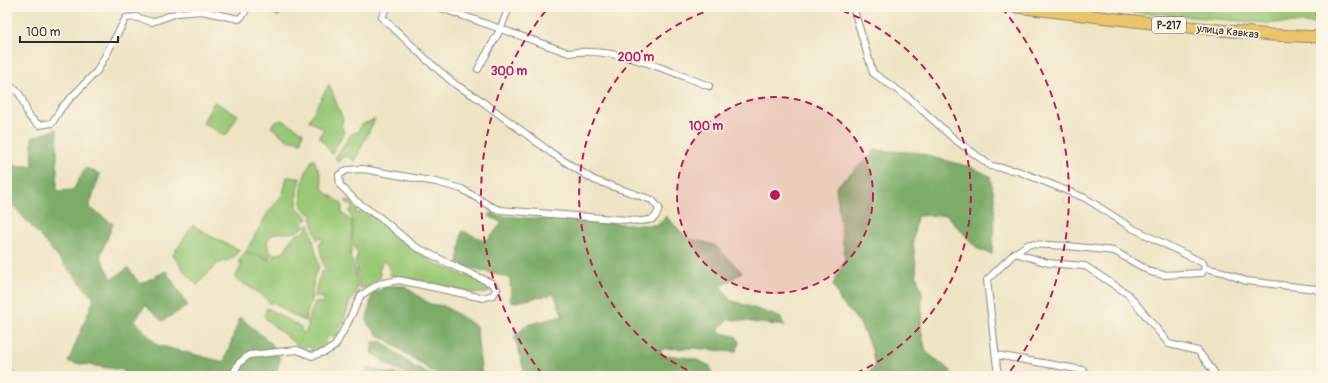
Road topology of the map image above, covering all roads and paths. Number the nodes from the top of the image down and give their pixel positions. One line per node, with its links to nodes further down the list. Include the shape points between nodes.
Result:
1 (247, 7): 12 (street, via 239,19 202,11 177,13 152,22 126,18 97,71 62,107 52,123 39,125 30,117 22,96)
2 (271, 7): 3 (street)
3 (276, 7)
4 (387, 7): 20 (street, via 382,17 456,86 476,97 553,154 594,180 652,200 659,208 657,214 652,220 640,221 500,210 462,189 436,182 363,169 347,170 339,175 340,185 357,202 414,246 491,283 497,289 493,295 483,298 399,280 380,284 361,295 335,346 312,356 297,350 249,355 239,363)
5 (438, 7): 9 (street)
6 (509, 7): 9 (street)
7 (853, 7): 15 (street, via 873,73 909,98 953,138 991,166 1018,171 1086,198 1132,228 1203,263)
8 (1016, 7): 10 (highway, улица Кавказ / Р-217, via 1272,35)
9 (500, 30): 11 (street); 13 (street, via 569,54 583,51 632,58)
10 (1321, 37)
11 (478, 69)
12 (7, 85)
13 (709, 86)
14 (1015, 253): 15 (street, via 1029,244 1068,246 1114,251 1150,272 1163,275 1202,273); 17 (street, via 987,280); 23 (street, via 1048,263 1085,266 1128,294 1169,344 1198,351)
15 (1205, 268): 16 (street, via 1246,281 1316,289)
16 (1321, 295)
17 (996, 355): 21 (street); 22 (street, via 1083,370)
18 (7, 372): 19 (street)
19 (16, 376)
20 (232, 376)
21 (998, 376)
22 (1087, 376)
23 (1217, 376)

